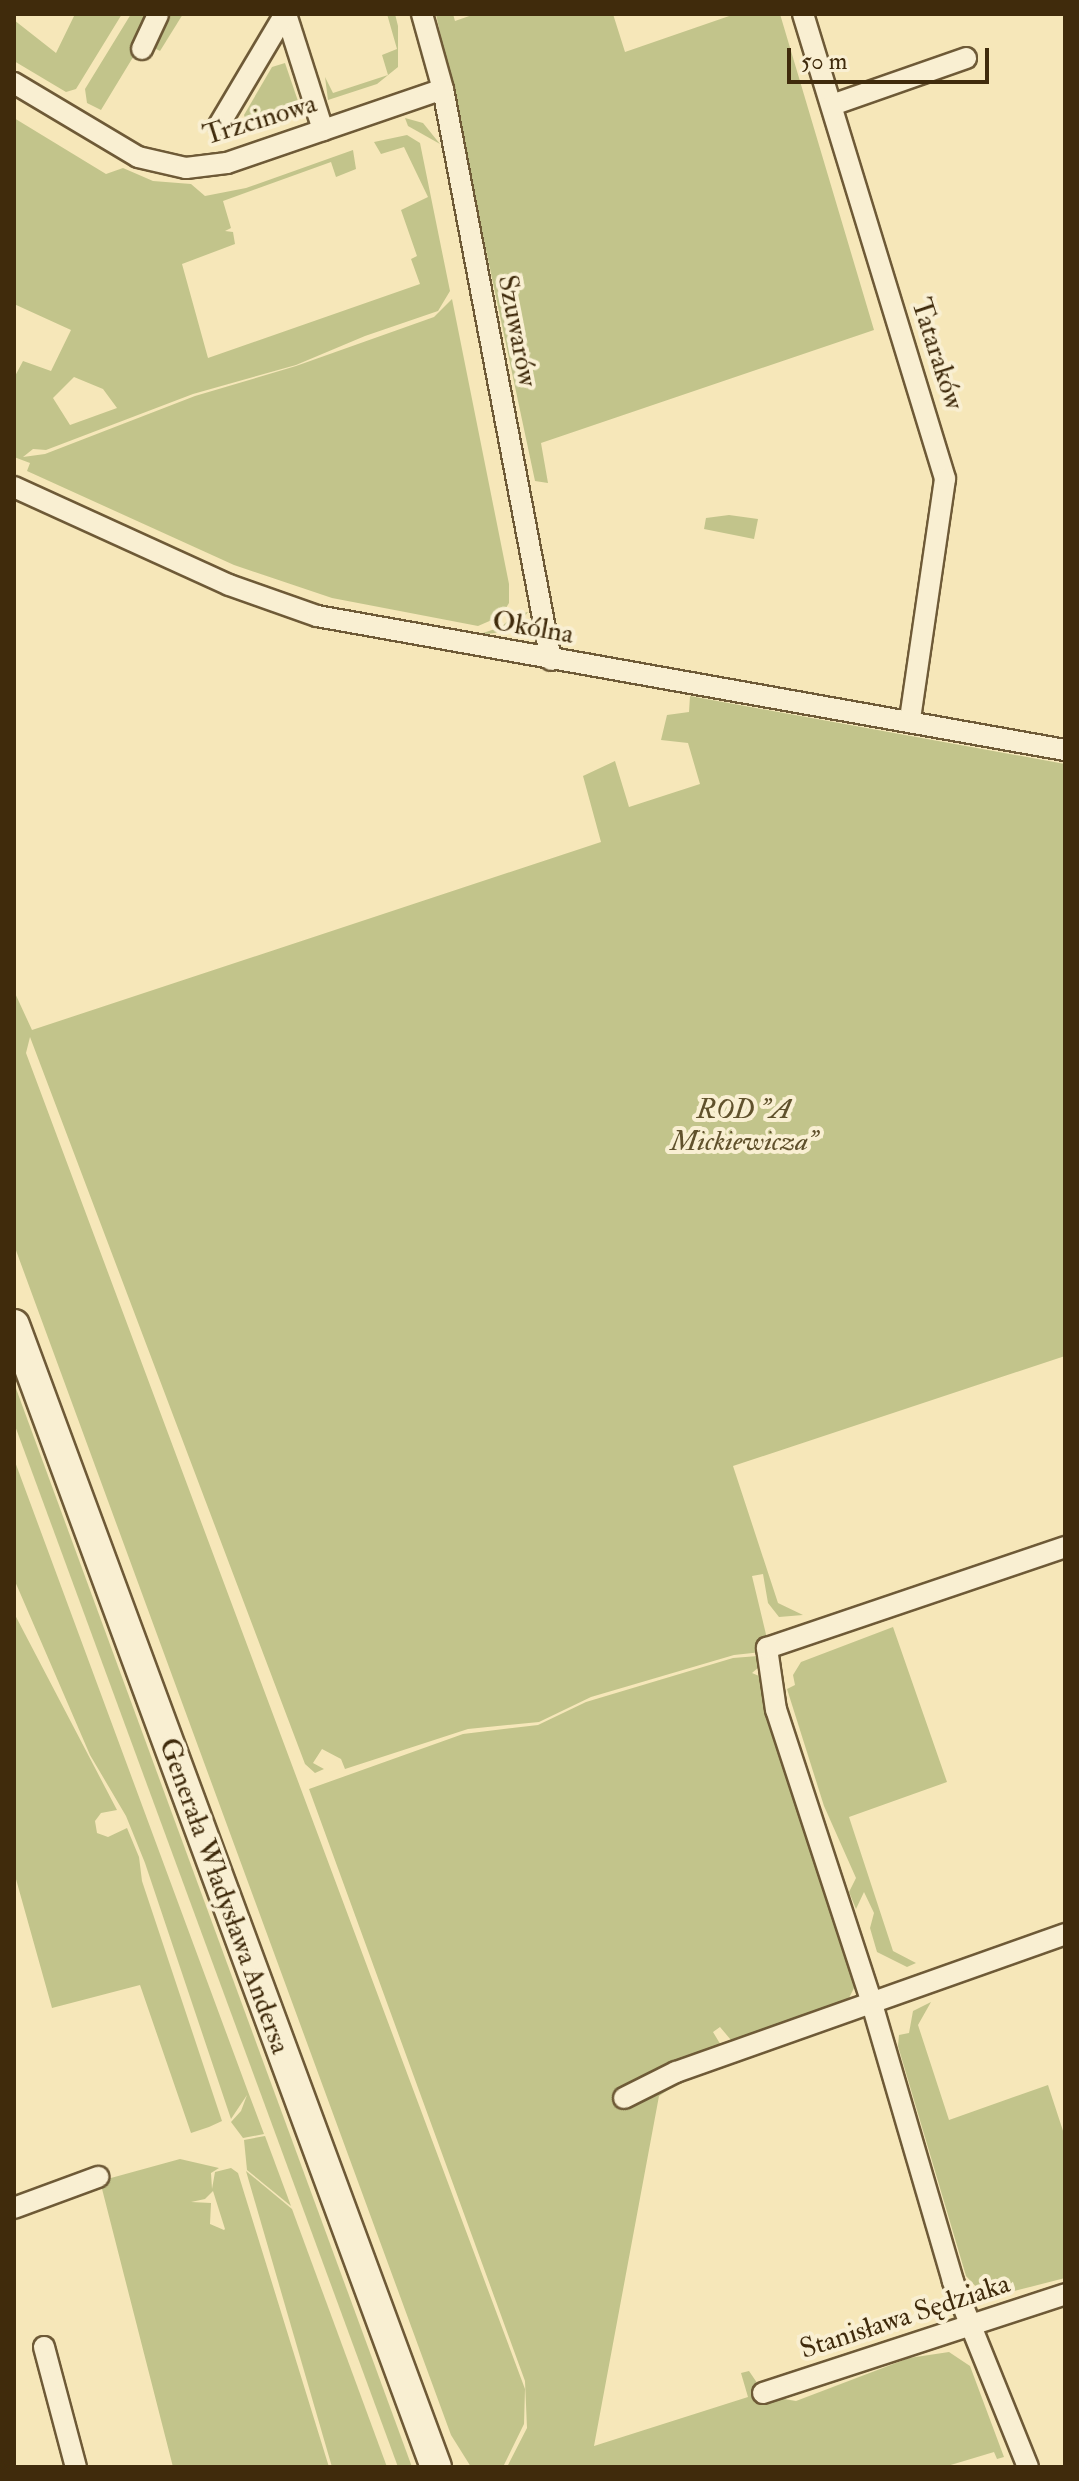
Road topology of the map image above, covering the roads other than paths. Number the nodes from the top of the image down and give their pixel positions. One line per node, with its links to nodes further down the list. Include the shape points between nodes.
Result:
1 (158, 14): 5 (street)
2 (286, 14): 10 (street); 11 (street)
3 (422, 14): 8 (street, Szuwarów)
4 (803, 14): 9 (street, Tataraków)
5 (142, 49)
6 (966, 58): 9 (street)
7 (14, 83): 11 (street, Trzcinowa, via 138,157 170,168 227,163)
8 (443, 89): 11 (street, Trzcinowa); 13 (street, Szuwarów)
9 (832, 105): 14 (street, Tataraków, via 945,479)
10 (219, 125)
11 (323, 130)
12 (14, 487): 13 (street, Okólna, via 221,582 298,610)
13 (551, 660): 14 (street, Okólna)
14 (910, 719): 15 (street, Okólna)
15 (1065, 750)
16 (14, 1325): 28 (main road, Generała Władysława Andersa)
17 (1065, 1547): 19 (street, via 767,1648 776,1710)
18 (1065, 1934): 19 (street)
19 (871, 2000): 20 (street, via 676,2072); 24 (street, via 953,2281)
20 (624, 2098)
21 (98, 2177): 22 (street)
22 (14, 2208)
23 (1065, 2294): 24 (street, Stanisława Sędziaka)
24 (971, 2325): 26 (street, Stanisława Sędziaka); 29 (street)
25 (44, 2347): 27 (street)
26 (763, 2393)
27 (76, 2467)
28 (436, 2467)
29 (1028, 2467)

